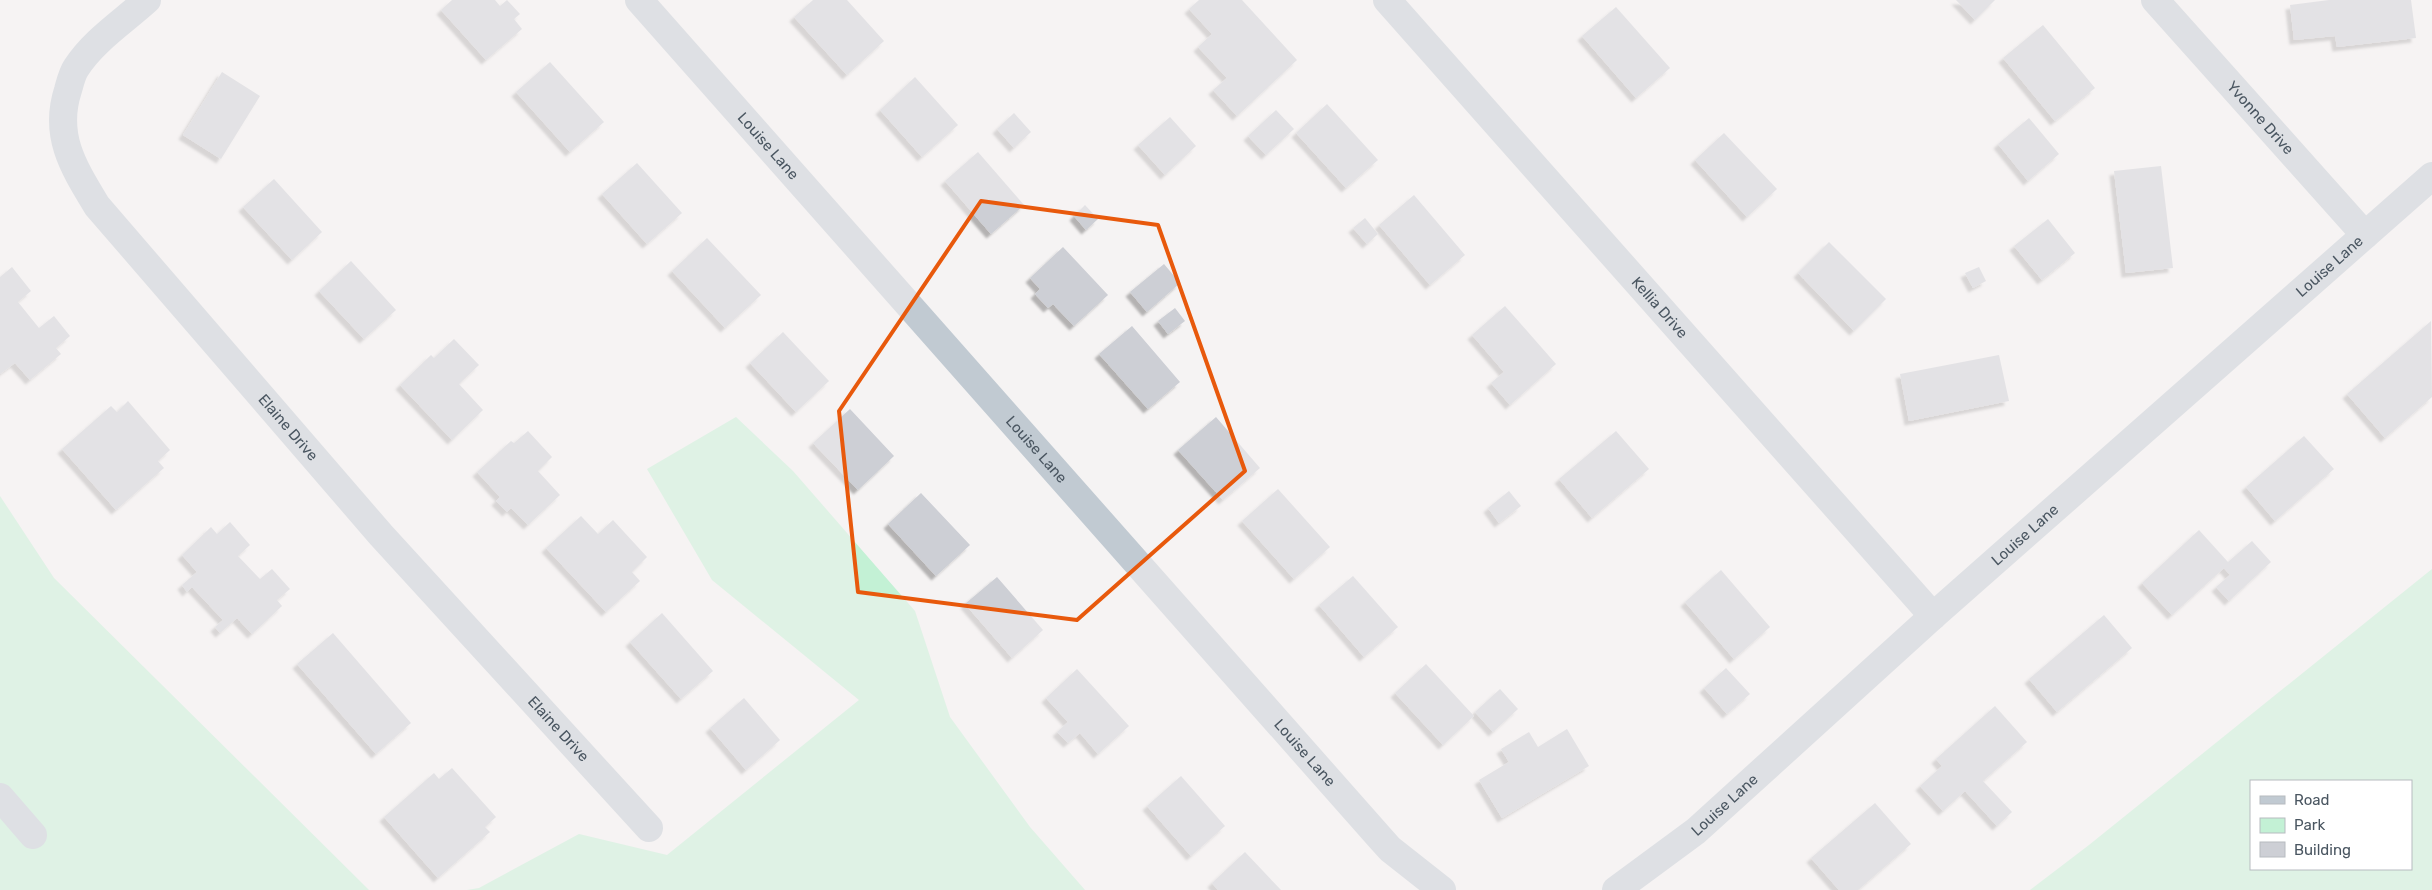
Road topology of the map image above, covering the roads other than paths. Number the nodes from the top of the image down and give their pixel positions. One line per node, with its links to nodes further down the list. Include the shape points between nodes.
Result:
1 (147, 0): 9 (street, Elaine Drive, via 100,41 75,69 62,108 64,137 76,171 97,206 381,536)
2 (639, 0): 11 (street, Louise Lane, via 1381,839)
3 (1387, 0): 7 (street, Kellia Drive)
4 (2155, 0): 6 (street, Yvonne Drive)
5 (2432, 176): 6 (street, Louise Lane)
6 (2365, 235): 7 (street, Louise Lane)
7 (1933, 616): 12 (street, Louise Lane, via 1696,831)
8 (0, 798): 10 (street)
9 (649, 828)
10 (33, 835)
11 (1442, 890)
12 (1616, 890)

